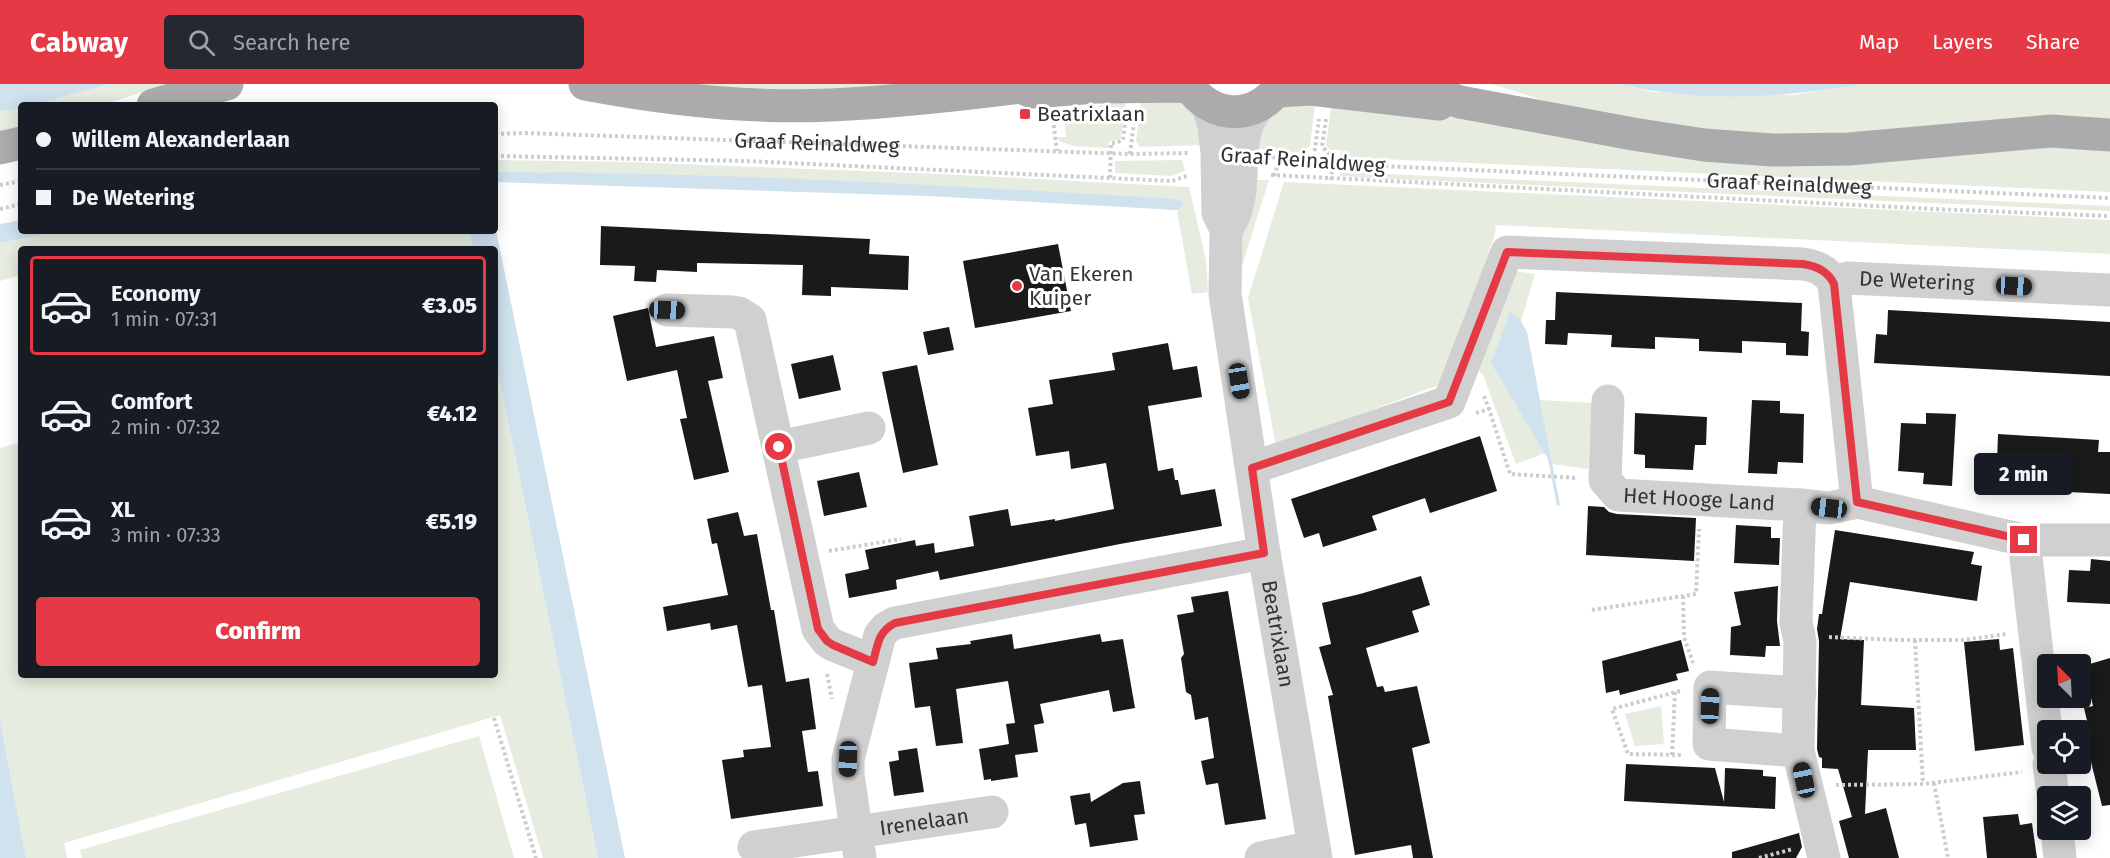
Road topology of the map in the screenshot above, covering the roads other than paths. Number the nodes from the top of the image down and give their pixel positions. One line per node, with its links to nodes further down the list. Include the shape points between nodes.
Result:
1 (227, 84): 7 (main road)
2 (585, 84): 4 (main road, Graaf Reinaldweg, via 686,100 827,105)
3 (1411, 84): 8 (main road, Graaf Reinaldweg)
4 (1023, 86): 5 (main road, Graaf Reinaldweg, via 1033,92 1134,86)
5 (1194, 91): 6 (main road, Graaf Reinaldweg, via 1219,110 1231,112 1245,111); 12 (street, Beatrixlaan, via 1214,125)
6 (1271, 94): 8 (main road, Graaf Reinaldweg, via 1291,89 1440,105); 12 (street, Beatrixlaan, via 1246,127)
7 (164, 102)
8 (1460, 102): 9 (main road, Graaf Reinaldweg, via 1668,141 1772,150 1849,149 2051,131)
9 (2110, 135)
10 (18, 144): 11 (main road)
11 (0, 148)
12 (1229, 163): 19 (street, Beatrixlaan, via 1218,213 1226,229 1225,294)
13 (1834, 284): 14 (street, De Wetering, via 1847,278); 19 (street, De Wetering, via 1830,275 1803,264 1507,252 1449,402); 20 (street, De Wetering)
14 (2109, 290)
15 (667, 310): 18 (street, via 732,312 750,320)
16 (1608, 401): 21 (street, Het Hooge Land, via 1605,480 1618,495)
17 (869, 428): 18 (street)
18 (779, 447): 25 (street, via 817,625 833,645)
19 (1252, 468): 24 (street, Beatrixlaan)
20 (1857, 502): 21 (street, via 1829,508); 22 (street)
21 (1800, 505): 26 (street, Het Hooge Land, via 1796,622)
22 (2024, 540): 23 (street); 27 (street)
23 (2110, 540)
24 (1264, 553): 25 (street, Irenelaan, via 895,623 880,635); 33 (street, Beatrixlaan)
25 (873, 662): 31 (street, Irenelaan, via 848,759)
26 (1800, 693): 28 (street, Het Hooge Land); 28 (street, via 1702,687 1708,744)
27 (2044, 720)
28 (1798, 751): 35 (street, Het Hooge Land)
29 (992, 812): 31 (street, Irenelaan)
30 (2058, 840): 36 (street)
31 (858, 845): 32 (street, Irenelaan)
32 (754, 847)
33 (1315, 852): 34 (street)
34 (1261, 858)
35 (1824, 858)
36 (2060, 858)

